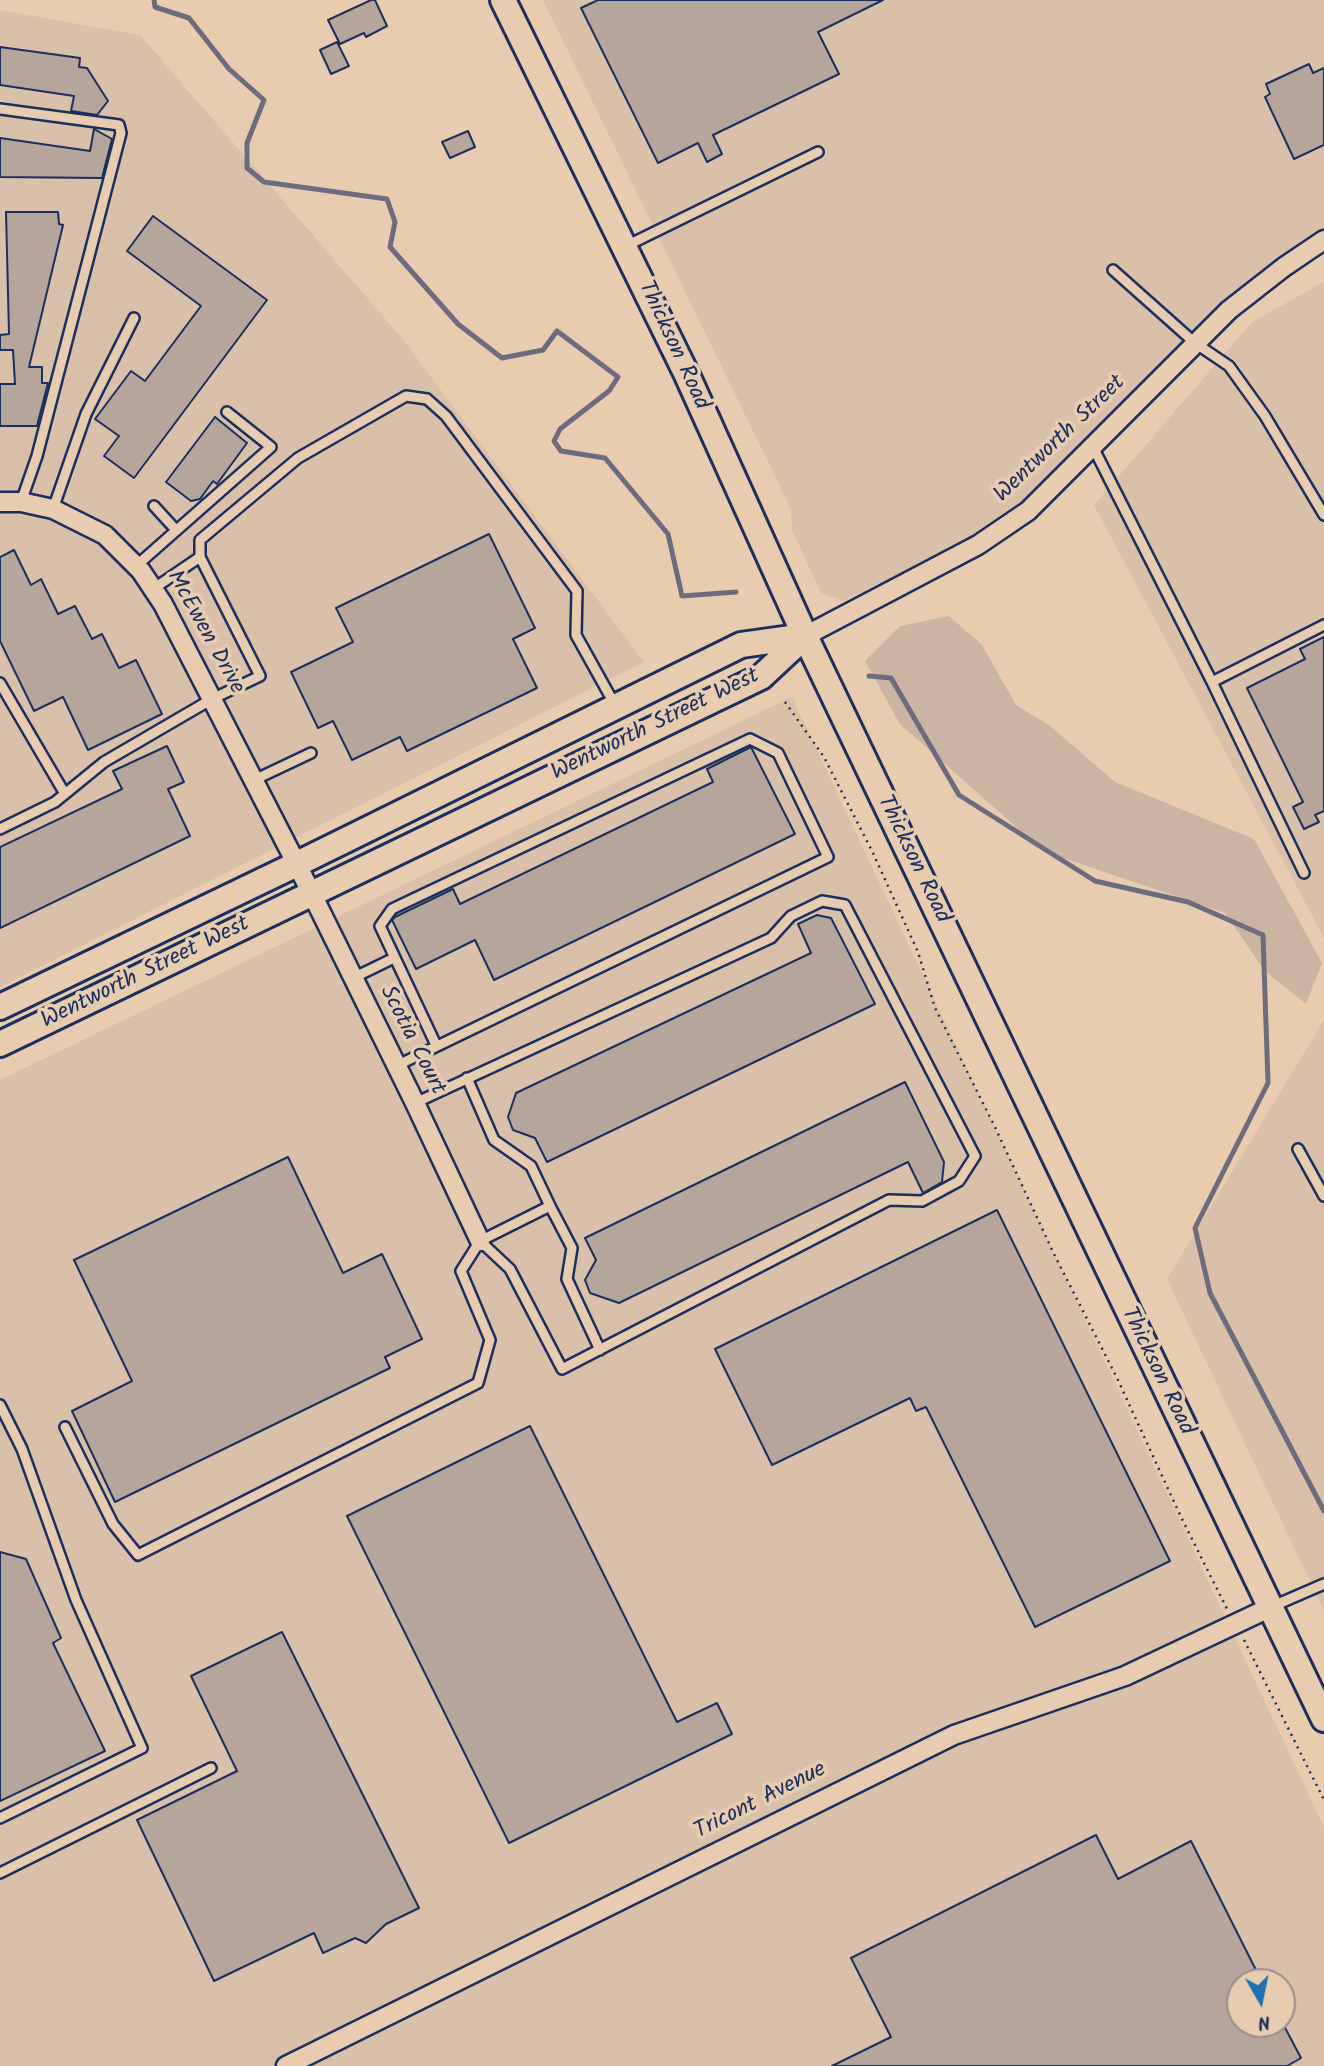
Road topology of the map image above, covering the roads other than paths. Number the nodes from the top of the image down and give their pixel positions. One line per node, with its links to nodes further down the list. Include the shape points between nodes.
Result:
1 (503, 0): 5 (main road, Thickson Road)
2 (0, 109): 12 (lane, via 119,125 121,133)
3 (818, 152): 5 (lane)
4 (1324, 240): 8 (street, Wentworth Street, via 1248,294)
5 (624, 246): 21 (main road, Thickson Road)
6 (1113, 270): 8 (lane)
7 (134, 318): 14 (lane, via 86,414)
8 (1195, 343): 10 (street, Wentworth Street); 15 (lane, via 1229,366)
9 (227, 412): 16 (lane, via 271,447)
10 (1093, 447): 21 (street, Wentworth Street, via 1028,510 978,545); 22 (lane)
11 (0, 502): 12 (street, McEwen Drive)
12 (21, 502): 14 (street, McEwen Drive)
13 (153, 506): 16 (lane)
14 (53, 509): 18 (street, McEwen Drive, via 105,535)
15 (1324, 515)
16 (176, 530): 18 (lane)
17 (201, 557): 19 (lane); 24 (lane, via 260,676); 25 (lane, via 201,540 298,457 406,396 427,400 446,416 577,591 576,635)
18 (136, 566): 19 (street, McEwen Drive)
19 (153, 589): 24 (street, McEwen Drive)
20 (1324, 625): 22 (lane)
21 (805, 636): 25 (main road, Wentworth Street West, via 741,645); 32 (main road, Wentworth Street West, via 761,677); 49 (main road, Thickson Road)
22 (1212, 682): 31 (lane)
23 (0, 683): 28 (lane)
24 (212, 699): 27 (street, McEwen Drive); 28 (lane, via 104,762)
25 (616, 706): 30 (main road, Wentworth Street West)
26 (311, 753): 27 (lane)
27 (254, 780): 30 (street, McEwen Drive)
28 (65, 794): 29 (lane)
29 (0, 829)
30 (297, 864): 32 (street, Scotia Court); 35 (main road, Wentworth Street West)
31 (1304, 873)
32 (312, 894): 34 (street, Scotia Court); 36 (main road, Wentworth Street West)
33 (394, 958): 34 (lane); 37 (lane); 37 (lane, via 380,926 391,909 750,739 778,752 828,857)
34 (352, 978): 38 (street, Scotia Court)
35 (0, 1007)
36 (0, 1044)
37 (436, 1045): 38 (lane)
38 (396, 1066): 40 (street, Scotia Court)
39 (467, 1078): 40 (lane); 43 (lane, via 494,1140 531,1166); 45 (lane, via 771,938 791,916 822,901 845,905 975,1156 959,1181 922,1202 889,1200)
40 (415, 1102): 44 (street, Scotia Court)
41 (1298, 1149): 42 (lane)
42 (1324, 1196)
43 (550, 1206): 44 (lane); 45 (lane, via 572,1248 567,1279)
44 (480, 1241): 45 (lane, via 510,1269 562,1369); 47 (lane, via 461,1270 490,1340 478,1383 138,1555 113,1524)
45 (600, 1350)
46 (0, 1405): 52 (lane, via 22,1449 76,1600 142,1748)
47 (65, 1427)
48 (1324, 1584): 49 (lane)
49 (1269, 1608): 50 (main road, Thickson Road); 54 (street, Tricont Avenue, via 1125,1676 954,1735)
50 (1324, 1719)
51 (211, 1768): 53 (lane)
52 (0, 1818)
53 (0, 1872)
54 (286, 2066)

